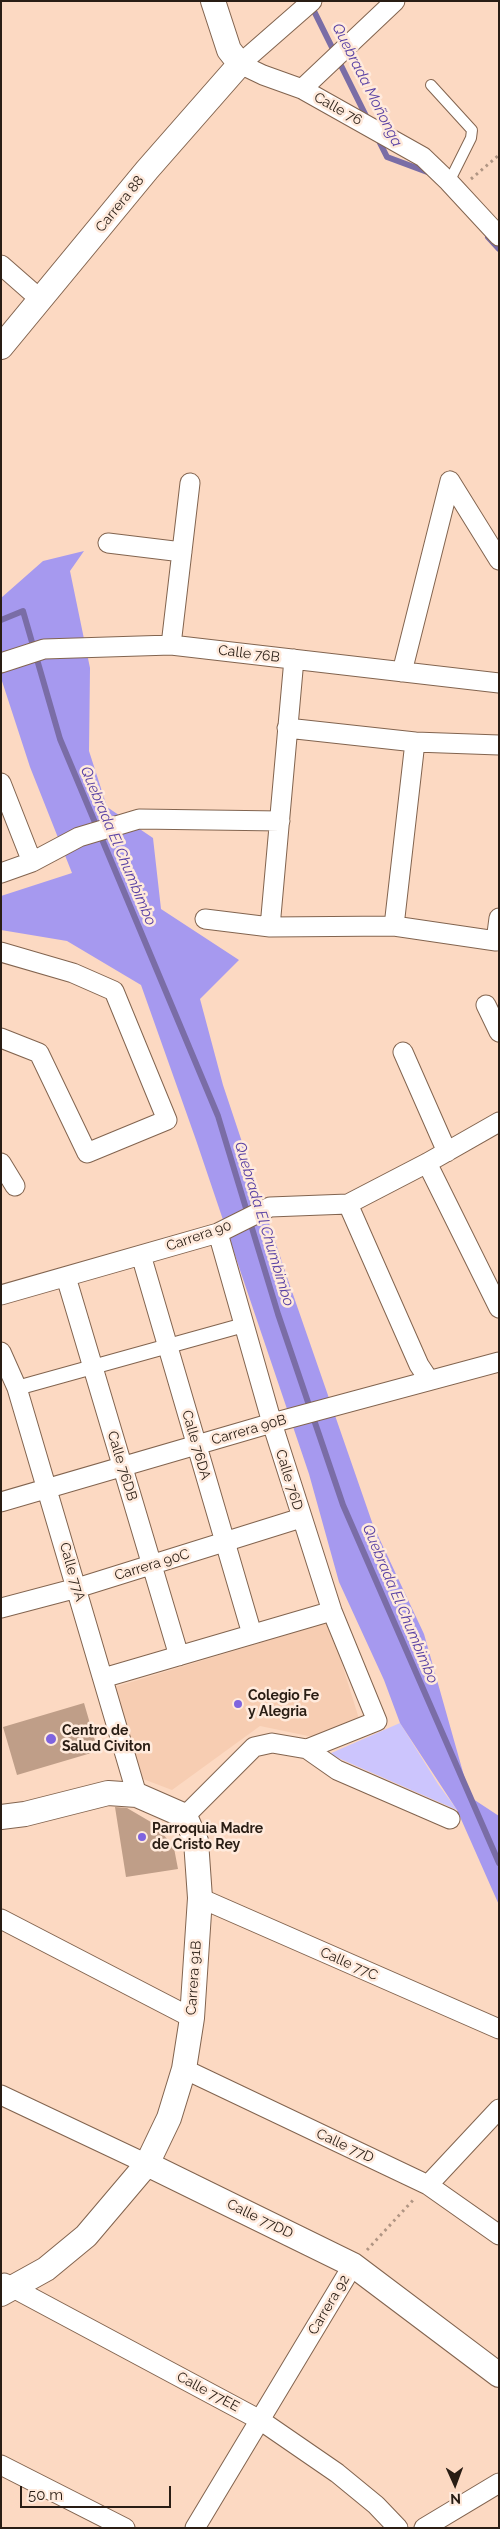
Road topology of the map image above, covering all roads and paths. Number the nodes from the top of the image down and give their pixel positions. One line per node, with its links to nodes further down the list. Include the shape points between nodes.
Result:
1 (213, 1): 4 (street, via 229,50)
2 (312, 1): 4 (street)
3 (395, 1): 6 (street)
4 (240, 64): 6 (street, Calle 76); 12 (street, Carrera 88)
5 (431, 85): 9 (lane, via 472,130)
6 (302, 89): 9 (street, Calle 76, via 423,157)
7 (499, 155): 8 (path)
8 (480, 171)
9 (449, 182): 10 (street, Calle 76)
10 (499, 236)
11 (1, 265): 12 (street)
12 (41, 300): 13 (street, Carrera 88)
13 (1, 347)
14 (190, 483): 16 (street)
15 (108, 543): 16 (street)
16 (182, 552): 18 (street)
17 (499, 560): 21 (street, via 450,481)
18 (171, 644): 19 (street, Calle 76B); 20 (street, Calle 76B, via 44,649)
19 (294, 659): 21 (street, Calle 76B); 23 (street)
20 (1, 663)
21 (402, 672): 22 (street, Calle 76B)
22 (499, 683)
23 (288, 728): 24 (street); 27 (street)
24 (415, 742): 25 (street); 32 (street)
25 (499, 745)
26 (1, 783): 28 (street)
27 (280, 821): 28 (street, via 139,819 79,837); 33 (street)
28 (32, 862): 29 (street)
29 (1, 873)
30 (499, 918): 32 (street, via 496,941)
31 (205, 919): 33 (street)
32 (394, 926): 33 (street)
33 (270, 927)
34 (1, 952): 37 (street, via 73,973 114,991 167,1120 87,1153 39,1053)
35 (486, 1005): 36 (street)
36 (499, 1032)
37 (1, 1038)
38 (403, 1052): 40 (street)
39 (499, 1122): 40 (street, Carrera 90)
40 (448, 1152): 42 (street, Carrera 90)
41 (1, 1163): 43 (street)
42 (427, 1164): 44 (street, Carrera 90); 49 (street)
43 (15, 1186)
44 (348, 1204): 45 (street, Carrera 90, via 270,1207); 55 (street, via 419,1366)
45 (218, 1233): 46 (street, Carrera 90); 50 (street, Calle 76D)
46 (141, 1255): 47 (street, Carrera 90); 51 (street, Calle 76DA)
47 (66, 1277): 48 (street, Carrera 90); 54 (street, Calle 76DB)
48 (1, 1295)
49 (499, 1308)
50 (244, 1325): 51 (street); 57 (street, Calle 76D)
51 (167, 1346): 54 (street); 58 (street, Calle 76DA)
52 (1, 1352): 56 (street, Calle 77A)
53 (499, 1362): 55 (street, Carrera 90B)
54 (92, 1367): 56 (street); 59 (street, Calle 76DB)
55 (429, 1380): 57 (street, Carrera 90B)
56 (17, 1388): 60 (street, Calle 77A)
57 (272, 1423): 58 (street, Carrera 90B); 62 (street, Calle 76D)
58 (196, 1445): 59 (street, Carrera 90B); 63 (street, Calle 76DA)
59 (122, 1467): 60 (street, Carrera 90B); 64 (street, Calle 76DB)
60 (48, 1489): 61 (street, Carrera 90B); 65 (street, Calle 77A)
61 (1, 1502)
62 (301, 1518): 63 (street, Carrera 90C); 67 (street, Calle 76D)
63 (225, 1542): 64 (street, Carrera 90C); 68 (street, Calle 76DA)
64 (152, 1564): 65 (street, Carrera 90C); 69 (street, Calle 76DB)
65 (77, 1588): 66 (street, Carrera 90C); 70 (street, Calle 77A)
66 (1, 1608)
67 (332, 1611): 68 (street); 71 (street, Calle 76D, via 377,1721)
68 (252, 1634): 69 (street)
69 (179, 1656): 70 (street)
70 (103, 1678): 72 (street, Calle 77A)
71 (307, 1749): 73 (street, via 272,1743 254,1747); 75 (street, via 337,1770)
72 (137, 1795): 73 (street); 74 (street, via 108,1793)
73 (185, 1816): 76 (street, Carrera 91B, via 196,1841)
74 (1, 1817)
75 (450, 1819)
76 (200, 1898): 78 (street, Carrera 91B); 79 (street, Calle 77C)
77 (1, 1919): 78 (street)
78 (192, 2018): 80 (street, Carrera 91B)
79 (499, 2029)
80 (184, 2069): 83 (street, Carrera 91B, via 169,2118); 84 (street, Calle 77D)
81 (1, 2095): 83 (street, Calle 77DD)
82 (499, 2109): 84 (street)
83 (147, 2164): 86 (street, Calle 77DD); 87 (street, Carrera 91B, via 86,2236 46,2269)
84 (428, 2185): 85 (street, Calle 77D); 86 (path, Carrera 92)
85 (499, 2235)
86 (352, 2265): 88 (street, Calle 77DD); 89 (street, Carrera 92)
87 (6, 2288): 89 (street, Calle 77EE)
88 (499, 2375)
89 (260, 2420): 93 (street, Carrera 92); 94 (street, Calle 77EE, via 337,2473)
90 (1, 2465): 92 (street)
91 (499, 2483): 95 (street)
92 (125, 2528)
93 (195, 2528)
94 (398, 2528)
95 (424, 2528)

